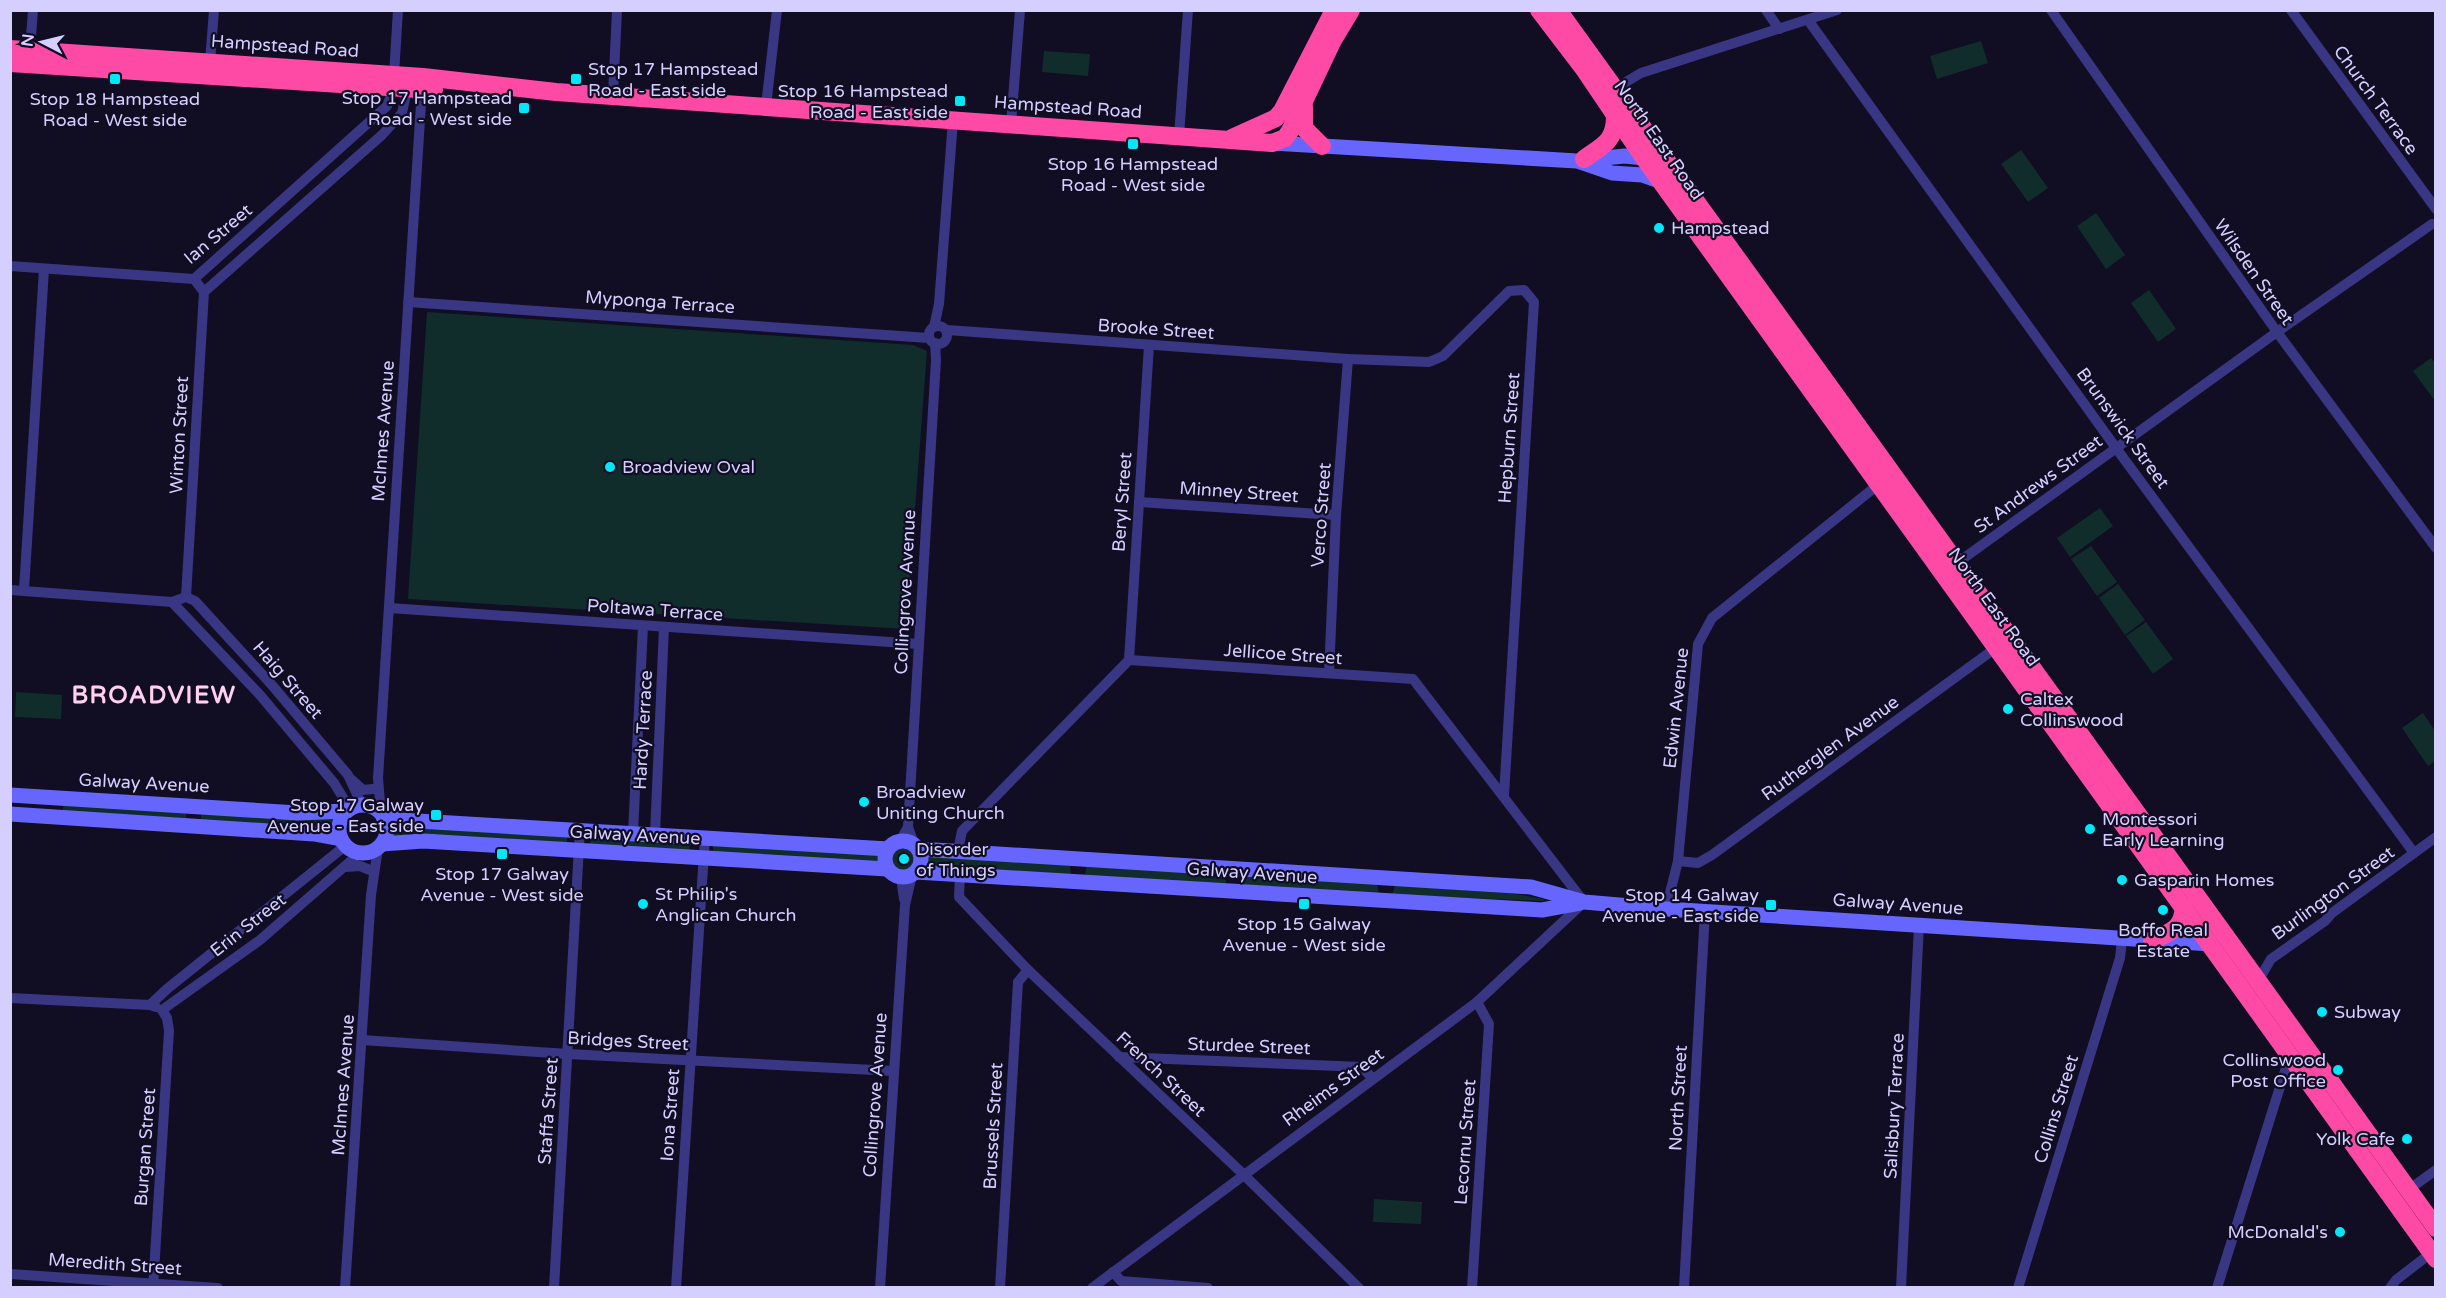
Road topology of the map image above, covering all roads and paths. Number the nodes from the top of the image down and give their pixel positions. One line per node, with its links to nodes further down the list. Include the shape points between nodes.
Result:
1 (33, 10): 19 (street)
2 (214, 10): 20 (street)
3 (398, 10): 21 (street)
4 (616, 10): 22 (street)
5 (777, 10): 25 (street)
6 (1020, 10): 28 (street)
7 (1188, 10): 29 (street)
8 (1334, 10): 30 (highway, via 1282,111 1276,118)
9 (1351, 10): 24 (highway)
10 (1539, 10): 26 (highway, North East Road)
11 (1557, 10): 23 (highway, North East Road)
12 (1766, 10): 17 (street)
13 (1837, 10): 16 (street)
14 (2051, 10): 43 (street, Wilsden Street)
15 (2290, 10): 36 (street, Church Terrace)
16 (1808, 20): 17 (street); 47 (street, Brunswick Street)
17 (1779, 29): 23 (street, via 1633,77 1624,84)
18 (10, 48): 19 (highway, Hampstead Road)
19 (23, 59): 20 (highway, Hampstead Road)
20 (210, 70): 21 (highway, Hampstead Road)
21 (406, 84): 22 (highway, Hampstead Road); 40 (street, Ian Street, via 387,106); 41 (street, Ian Street, via 402,113 382,135); 42 (street, McInnes Avenue, via 421,105)
22 (613, 95): 25 (highway, Hampstead Road)
23 (1620, 95): 35 (highway, North East Road)
24 (1305, 99): 31 (highway, via 1285,138); 32 (highway, via 1304,128)
25 (766, 106): 27 (highway, Hampstead Road)
26 (1615, 116): 33 (highway, North East Road); 34 (highway, via 1610,140)
27 (953, 120): 28 (highway, Hampstead Road); 44 (street, Collingrove Avenue)
28 (1011, 124): 29 (highway, Hampstead Road)
29 (1179, 136): 30 (highway, Hampstead Road)
30 (1227, 140): 31 (highway, Hampstead Road)
31 (1272, 143): 32 (street, Hampstead Road)
32 (1322, 146): 34 (street, Hampstead Road)
33 (1644, 158): 34 (street, Hampstead Road); 35 (highway)
34 (1581, 160): 35 (street, Hampstead Road, via 1612,172)
35 (1667, 175): 48 (highway, North East Road); 52 (highway, North East Road)
36 (2436, 209): 37 (street, via 2430,214)
37 (2434, 225): 43 (street, St Andrews Street)
38 (10, 266): 39 (street, Ian Street)
39 (44, 269): 40 (street, Ian Street); 54 (street)
40 (194, 279): 41 (street)
41 (204, 292): 55 (street, Winton Street)
42 (408, 302): 44 (street, Myponga Terrace); 57 (street, McInnes Avenue)
43 (2277, 332): 47 (street, St Andrews Street); 51 (street, Wilsden Street)
44 (938, 334): 45 (street, Brooke Street); 60 (street, Collingrove Avenue)
45 (1149, 345): 46 (street, Brooke Street); 49 (street, Beryl Street)
46 (1348, 358): 50 (street, Verco Street); 68 (street, Hepburn Street, via 1429,362 1443,356 1509,291 1524,290 1534,302)
47 (2116, 448): 52 (street, St Andrews Street); 83 (street, Brunswick Street)
48 (1879, 484): 52 (highway, North East Road); 85 (street, Edwin Avenue, via 1712,618 1698,644)
49 (1139, 502): 50 (street, Minney Street); 62 (street, Beryl Street)
50 (1336, 514): 63 (street, Verco Street)
51 (2436, 548)
52 (1950, 568): 61 (highway, North East Road); 99 (highway, North East Road)
53 (10, 590): 54 (street)
54 (24, 590): 56 (street)
55 (186, 597): 56 (street); 64 (street, Haig Street, via 195,601 216,624)
56 (172, 602): 69 (street, Haig Street, via 260,695)
57 (389, 608): 58 (street, Poltawa Terrace); 65 (street, McInnes Avenue)
58 (643, 626): 59 (street, Poltawa Terrace); 73 (street, Hardy Terrace)
59 (664, 627): 60 (street, Poltawa Terrace); 74 (street, Hardy Terrace)
60 (919, 644): 79 (street, Collingrove Avenue)
61 (1997, 647): 85 (street, Rutherglen Avenue, via 1712,855 1698,863); 93 (highway, North East Road)
62 (1129, 660): 63 (street, Jellicoe Street); 81 (street, via 962,831)
63 (1329, 673): 68 (street, Jellicoe Street, via 1413,679)
64 (348, 775): 66 (street, via 363,790); 69 (street, Haig Street)
65 (378, 778): 66 (street, McInnes Avenue); 71 (street, McInnes Avenue)
66 (373, 789): 69 (street, McInnes Avenue)
67 (10, 795): 69 (street, Galway Avenue, via 298,813)
68 (1504, 795): 92 (street, Jellicoe Street)
69 (356, 807): 71 (street, via 373,807); 77 (street, via 339,824)
70 (10, 814): 77 (street, via 314,834)
71 (382, 815): 72 (street, Galway Avenue, via 401,820); 78 (street, via 387,831)
72 (580, 830): 73 (street, Galway Avenue); 80 (street, Staffa Street)
73 (633, 833): 74 (street, Galway Avenue)
74 (655, 834): 75 (street, Galway Avenue)
75 (705, 837): 79 (street, Galway Avenue); 84 (street, Iona Street)
76 (2436, 837): 83 (street, Burlington Street)
77 (343, 842): 82 (street); 104 (street, Erin Street)
78 (380, 846): 80 (street, Galway Avenue, via 423,841); 82 (street); 91 (street, McInnes Avenue)
79 (905, 846): 81 (street, Galway Avenue); 87 (street, via 885,857); 90 (street, via 922,859)
80 (580, 851): 84 (street, Galway Avenue); 107 (street, Staffa Street)
81 (958, 851): 92 (street, Galway Avenue, via 1531,887)
82 (361, 853): 86 (street, Erin Street); 88 (street, McInnes Avenue)
83 (2414, 853): 101 (street, Burlington Street, via 2271,959)
84 (704, 858): 87 (street, Galway Avenue); 110 (street, Iona Street)
85 (1678, 861): 94 (street, Edwin Avenue)
86 (345, 867): 88 (street); 105 (street, Erin Street, via 260,940)
87 (887, 869): 90 (street)
88 (369, 870): 91 (street, McInnes Avenue)
89 (960, 874): 90 (street, Galway Avenue); 92 (street, Galway Avenue, via 1542,910); 100 (street, French Street, via 959,897)
90 (910, 875): 111 (street, Collingrove Avenue, via 904,905)
91 (372, 885): 106 (street, McInnes Avenue)
92 (1584, 902): 94 (street, Galway Avenue); 103 (street, Rheims Street)
93 (2184, 907): 98 (highway, via 2179,926); 99 (highway, North East Road)
94 (1666, 909): 95 (street, Galway Avenue)
95 (1705, 911): 96 (street, Galway Avenue); 132 (street, North Street)
96 (1919, 925): 97 (street, Galway Avenue); 133 (street, Salisbury Terrace)
97 (2122, 940): 98 (street, Galway Avenue); 134 (street, Collins Street, via 2120,958)
98 (2152, 941): 99 (street, Galway Avenue)
99 (2219, 942): 101 (highway, North East Road); 108 (highway, North East Road)
100 (1028, 970): 109 (street, French Street); 127 (street, Brussels Street, via 1018,982)
101 (2258, 981): 115 (highway, North East Road)
102 (10, 998): 104 (street)
103 (1477, 1002): 112 (street, Rheims Street); 131 (street, Lecornu Street, via 1489,1024)
104 (150, 1005): 105 (street)
105 (162, 1010): 121 (street, Burgan Street, via 169,1031)
106 (362, 1040): 107 (street, Bridges Street); 123 (street, McInnes Avenue)
107 (568, 1054): 110 (street, Bridges Street); 124 (street, Staffa Street)
108 (2290, 1055): 116 (highway, North East Road); 135 (street)
109 (1119, 1057): 112 (street, Sturdee Street, via 1362,1067); 114 (street, French Street)
110 (690, 1061): 111 (street, Bridges Street); 125 (street, Iona Street)
111 (893, 1071): 126 (street, Collingrove Avenue)
112 (1373, 1079): 114 (street, Rheims Street)
113 (2436, 1170): 115 (street)
114 (1243, 1174): 119 (street, Rheims Street); 130 (street, French Street)
115 (2408, 1190): 116 (highway); 117 (highway, North East Road)
116 (2392, 1201): 118 (highway, North East Road)
117 (2436, 1228)
118 (2434, 1254): 136 (street)
119 (1113, 1272): 128 (street, Rheims Street); 129 (street, via 1121,1281)
120 (10, 1274): 121 (street, Meredith Street)
121 (153, 1286): 122 (street, Meredith Street)
122 (218, 1287)
123 (345, 1287)
124 (554, 1287)
125 (676, 1287)
126 (879, 1287)
127 (1000, 1287)
128 (1092, 1287)
129 (1208, 1287)
130 (1359, 1287)
131 (1472, 1287)
132 (1684, 1287)
133 (1900, 1287)
134 (2018, 1287)
135 (2217, 1287)
136 (2390, 1287)

